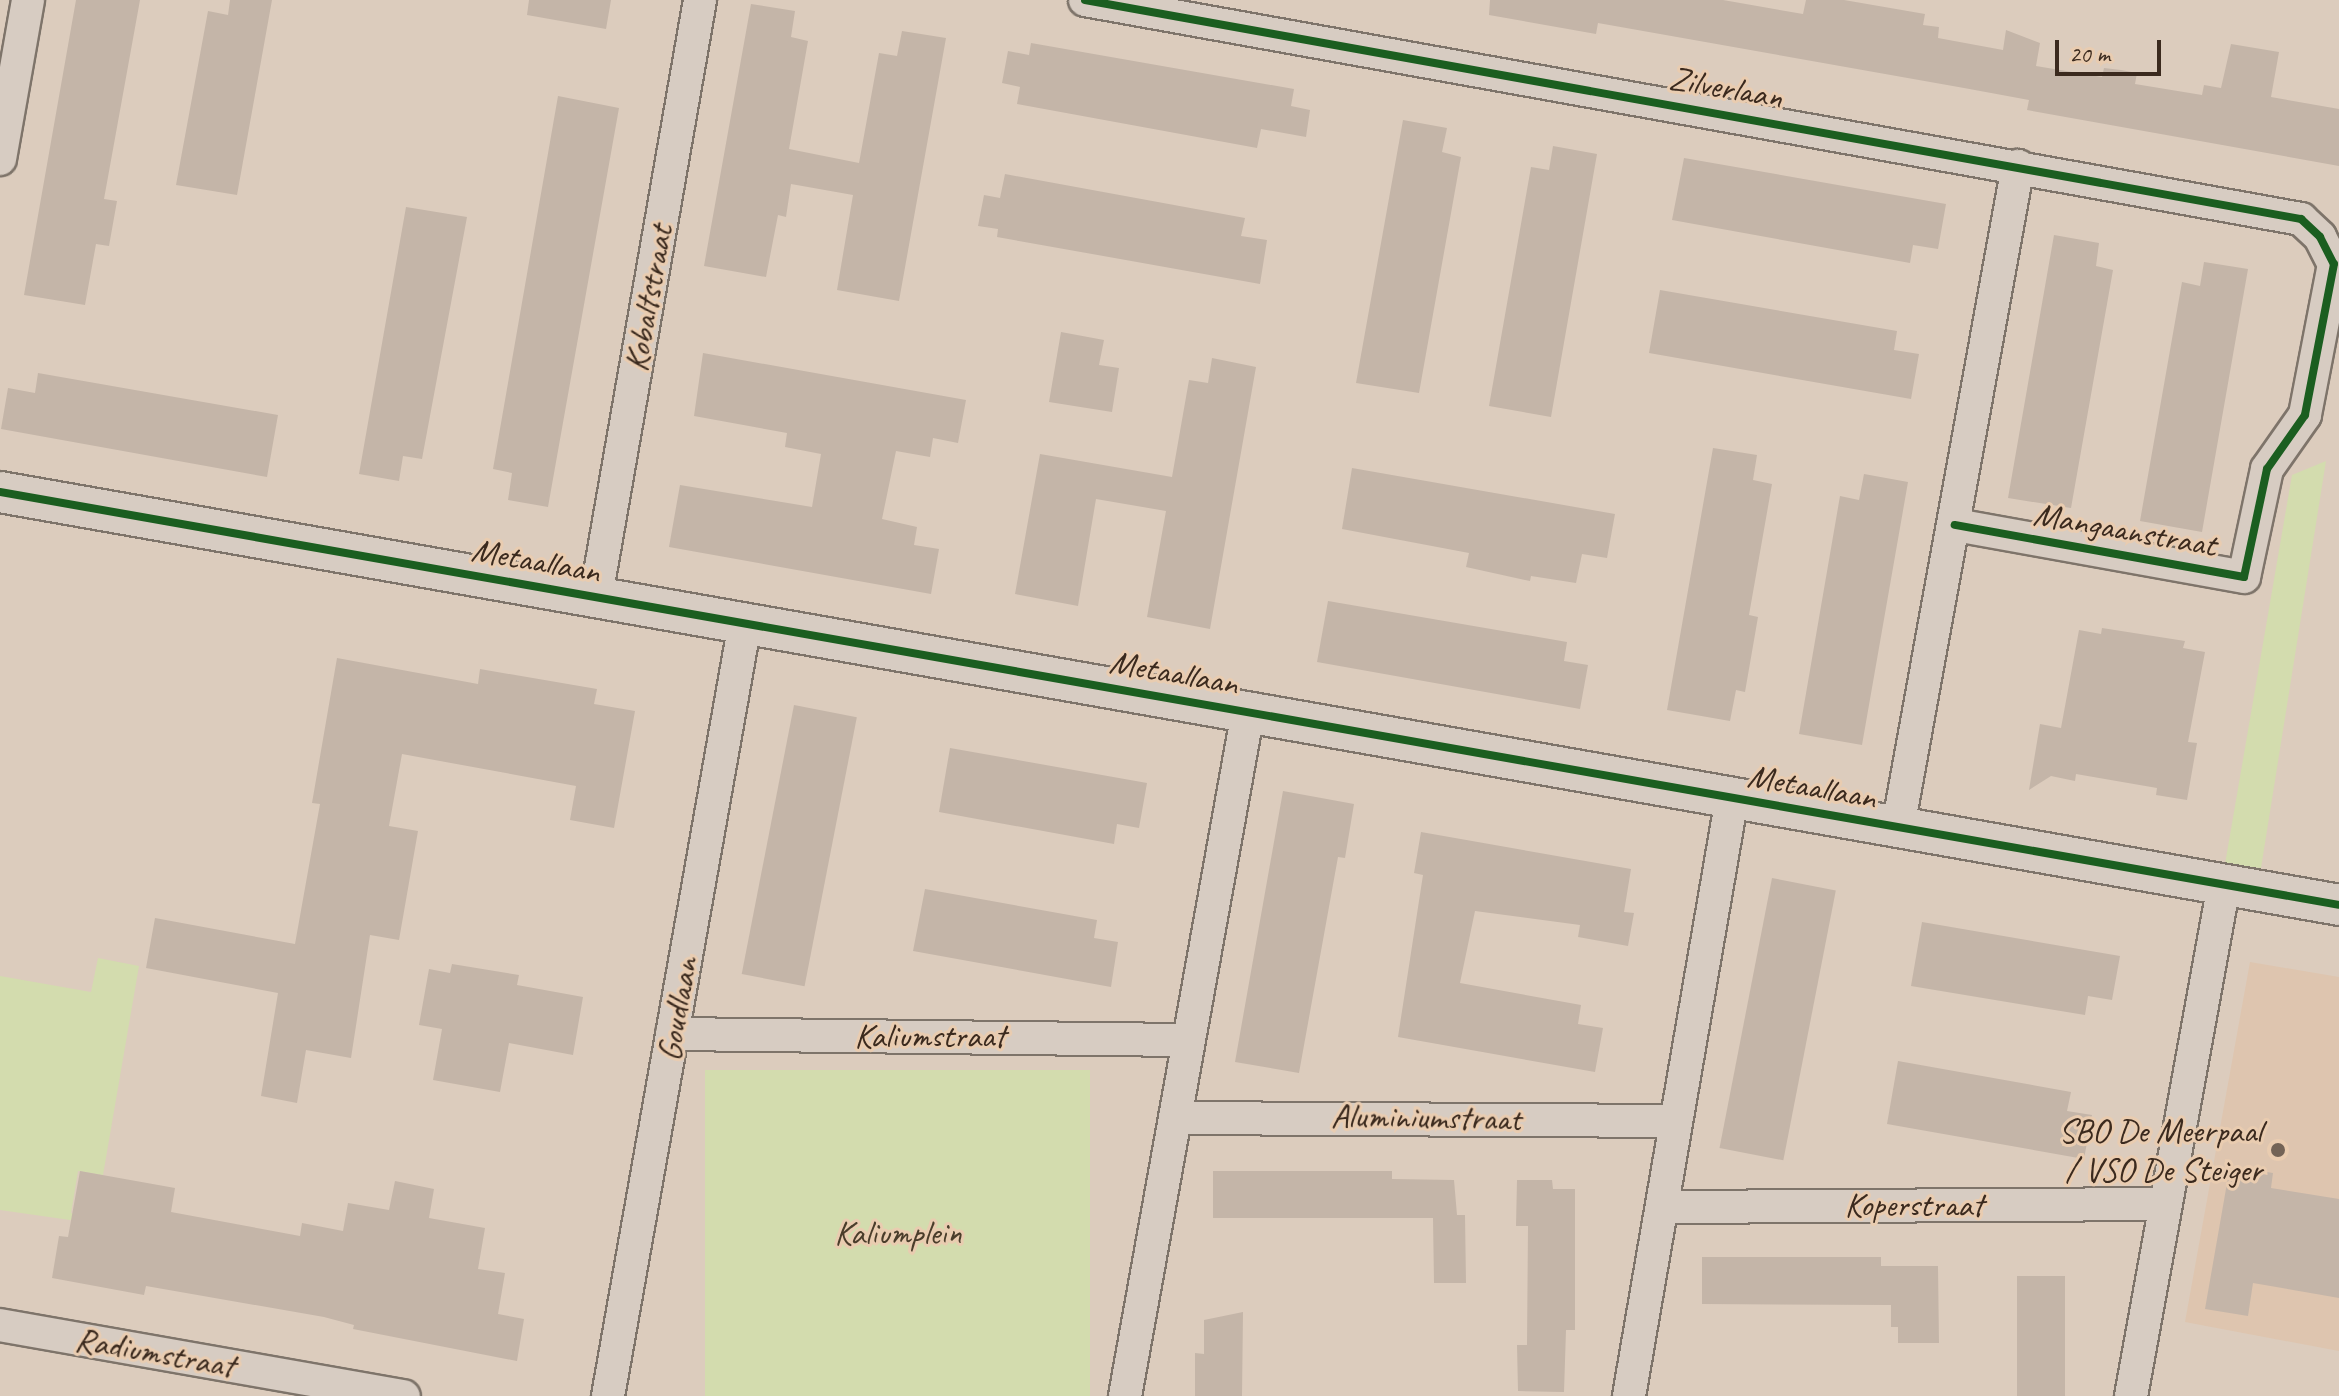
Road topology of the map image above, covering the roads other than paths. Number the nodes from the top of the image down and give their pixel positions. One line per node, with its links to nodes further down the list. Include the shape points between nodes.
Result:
1 (28, 0): 4 (street)
2 (700, 0): 10 (street, Kobaltstraat)
3 (1085, 0): 5 (street, Zilverlaan)
4 (0, 159)
5 (2018, 166): 6 (street, Zilverlaan, via 2301,219 2320,237); 9 (street)
6 (2334, 264): 7 (street, Mangaanstraat)
7 (2328, 351): 9 (street, Mangaanstraat, via 2305,415 2267,469 2244,577)
8 (0, 492): 10 (street, Metaallaan)
9 (1955, 525): 14 (street)
10 (596, 596): 11 (street, Metaallaan)
11 (745, 623): 12 (street, Metaallaan); 17 (street, Goudlaan)
12 (1248, 712): 13 (street, Metaallaan); 18 (street)
13 (1732, 798): 14 (street, Metaallaan); 20 (street)
14 (1898, 827): 15 (street, Metaallaan)
15 (2224, 885): 16 (street, Metaallaan); 21 (street)
16 (2339, 905)
17 (672, 1034): 18 (street, Kaliumstraat); 25 (street, Goudlaan)
18 (1188, 1040): 19 (street)
19 (1175, 1118): 20 (street, Aluminiumstraat); 26 (street)
20 (1676, 1121): 22 (street)
21 (2165, 1204): 22 (street, Koperstraat); 28 (street)
22 (1664, 1207): 27 (street)
23 (0, 1325): 24 (street, Radiumstraat)
24 (404, 1396)
25 (608, 1396)
26 (1125, 1396)
27 (1629, 1396)
28 (2131, 1396)

